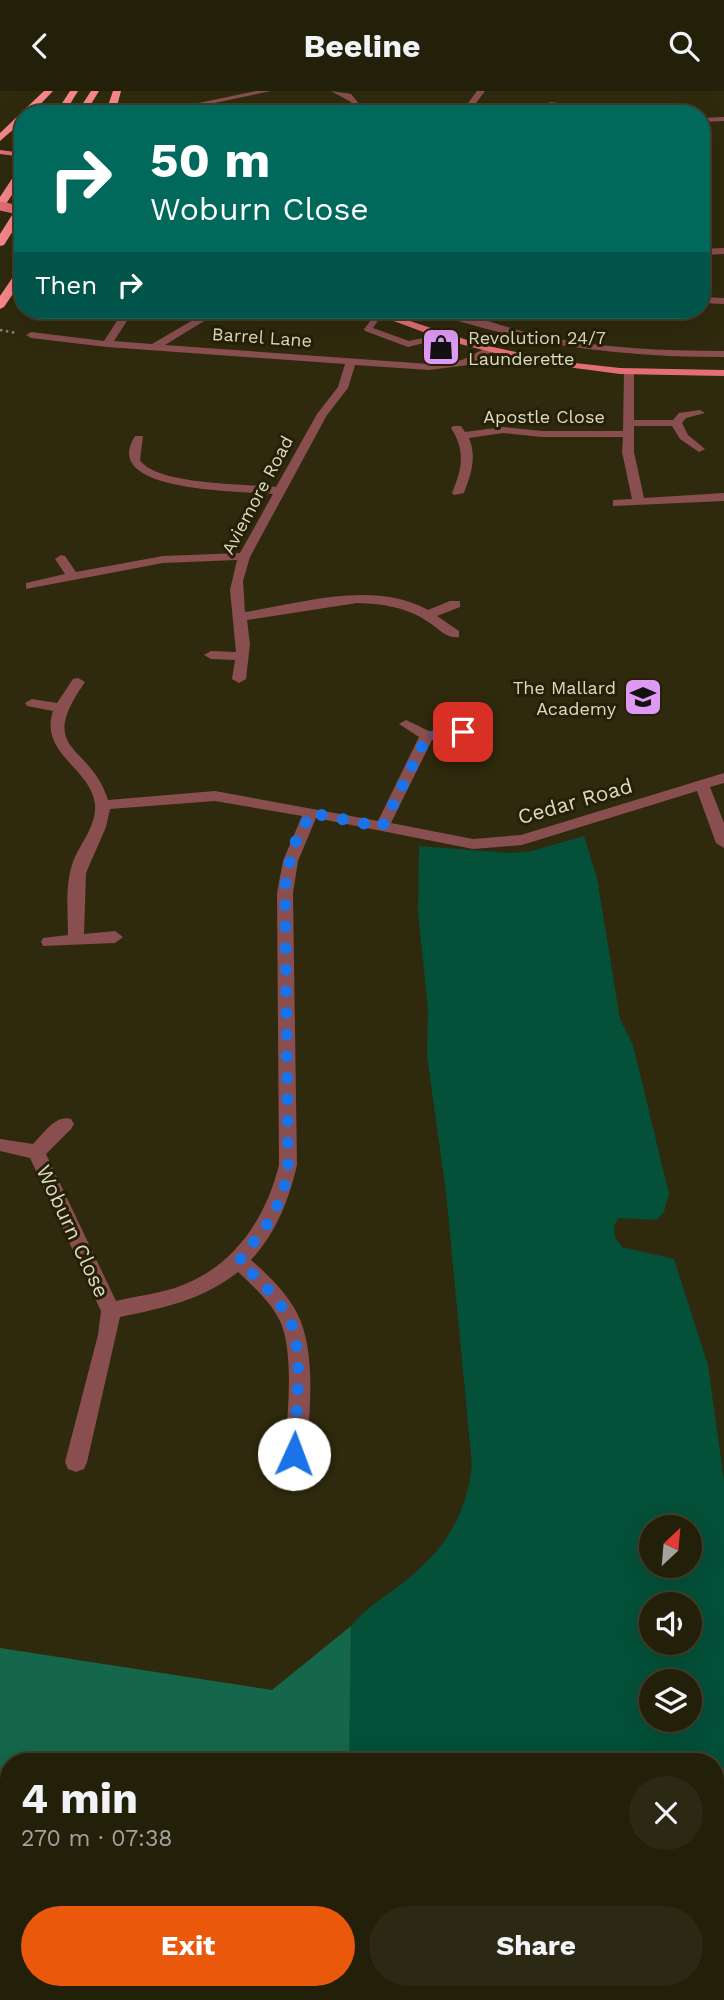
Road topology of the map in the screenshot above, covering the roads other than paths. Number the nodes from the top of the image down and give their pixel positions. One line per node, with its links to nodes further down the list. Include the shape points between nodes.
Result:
1 (49, 91): 6 (highway)
2 (267, 91): 5 (street)
3 (335, 91): 8 (street, via 352,97)
4 (197, 97): 5 (street)
5 (206, 102): 7 (street)
6 (34, 105)
7 (192, 105)
8 (356, 105)
9 (550, 105): 10 (street, via 553,101)
10 (578, 105)
11 (14, 125): 12 (highway)
12 (0, 138)
13 (14, 184): 14 (highway)
14 (0, 205)
15 (14, 220): 16 (highway)
16 (0, 243)
17 (14, 284): 18 (highway)
18 (0, 306)
19 (123, 319): 27 (street)
20 (202, 319): 28 (street)
21 (372, 319): 26 (lane, via 368,329 408,344)
22 (393, 319): 26 (main road)
23 (427, 319): 32 (main road, via 486,339 565,354 607,360)
24 (465, 319): 30 (street, via 517,336 583,348)
25 (31, 335): 27 (street, Barrel Lane)
26 (442, 337): 29 (main road)
27 (107, 344): 28 (street, Barrel Lane)
28 (155, 347): 31 (street, Barrel Lane)
29 (488, 351): 31 (street, Barrel Lane, via 464,363 429,367); 33 (main road, via 555,365)
30 (724, 354)
31 (351, 361): 40 (street, Aviemore Road, via 344,388 322,414)
32 (724, 363)
33 (629, 372): 34 (main road); 37 (street)
34 (724, 373)
35 (700, 413): 36 (street, Apostle Close, via 682,415)
36 (676, 422): 37 (street, Apostle Close); 39 (street, via 684,437)
37 (628, 428): 41 (street, Apostle Close, via 542,434 459,431 470,461); 43 (street, via 628,452)
38 (139, 437): 40 (street, via 134,444 135,461 152,475)
39 (699, 449)
40 (281, 491): 45 (street, Aviemore Road)
41 (458, 493)
42 (724, 497): 43 (street)
43 (639, 502): 44 (street)
44 (617, 503)
45 (244, 557): 47 (street, via 156,558); 51 (street, Aviemore Road, via 234,591)
46 (61, 559): 47 (street)
47 (73, 577): 48 (street)
48 (30, 586)
49 (455, 604): 50 (street)
50 (428, 615): 51 (street, via 389,600 356,599); 52 (street)
51 (238, 617): 54 (street, Aviemore Road)
52 (454, 634)
53 (211, 655): 54 (street)
54 (242, 656): 55 (street, Aviemore Road)
55 (239, 679)
56 (78, 683): 58 (street)
57 (32, 703): 58 (street)
58 (62, 708): 64 (street, via 57,735 98,786)
59 (406, 724): 61 (street)
60 (463, 732): 61 (street)
61 (427, 736): 66 (street)
62 (724, 778): 63 (street, Cedar Road)
63 (702, 785): 66 (street, Cedar Road, via 522,840 473,843); 67 (street)
64 (102, 805): 65 (street, Cedar Road, via 215,796); 69 (street, via 102,819 80,863)
65 (311, 813): 66 (street, Cedar Road); 74 (street, Woburn Close, via 295,843 285,885 288,1165 283,1194)
66 (382, 827)
67 (724, 843)
68 (115, 937): 69 (street)
69 (76, 940): 70 (street)
70 (49, 942)
71 (65, 1124): 73 (street, Woburn Close)
72 (4, 1145): 73 (street, Woburn Close)
73 (36, 1152): 75 (street, Woburn Close)
74 (239, 1261): 75 (street, Woburn Close, via 179,1295); 77 (street, via 266,1286 290,1320 298,1348)
75 (110, 1311): 76 (street, Woburn Close)
76 (76, 1461)
77 (293, 1481)

